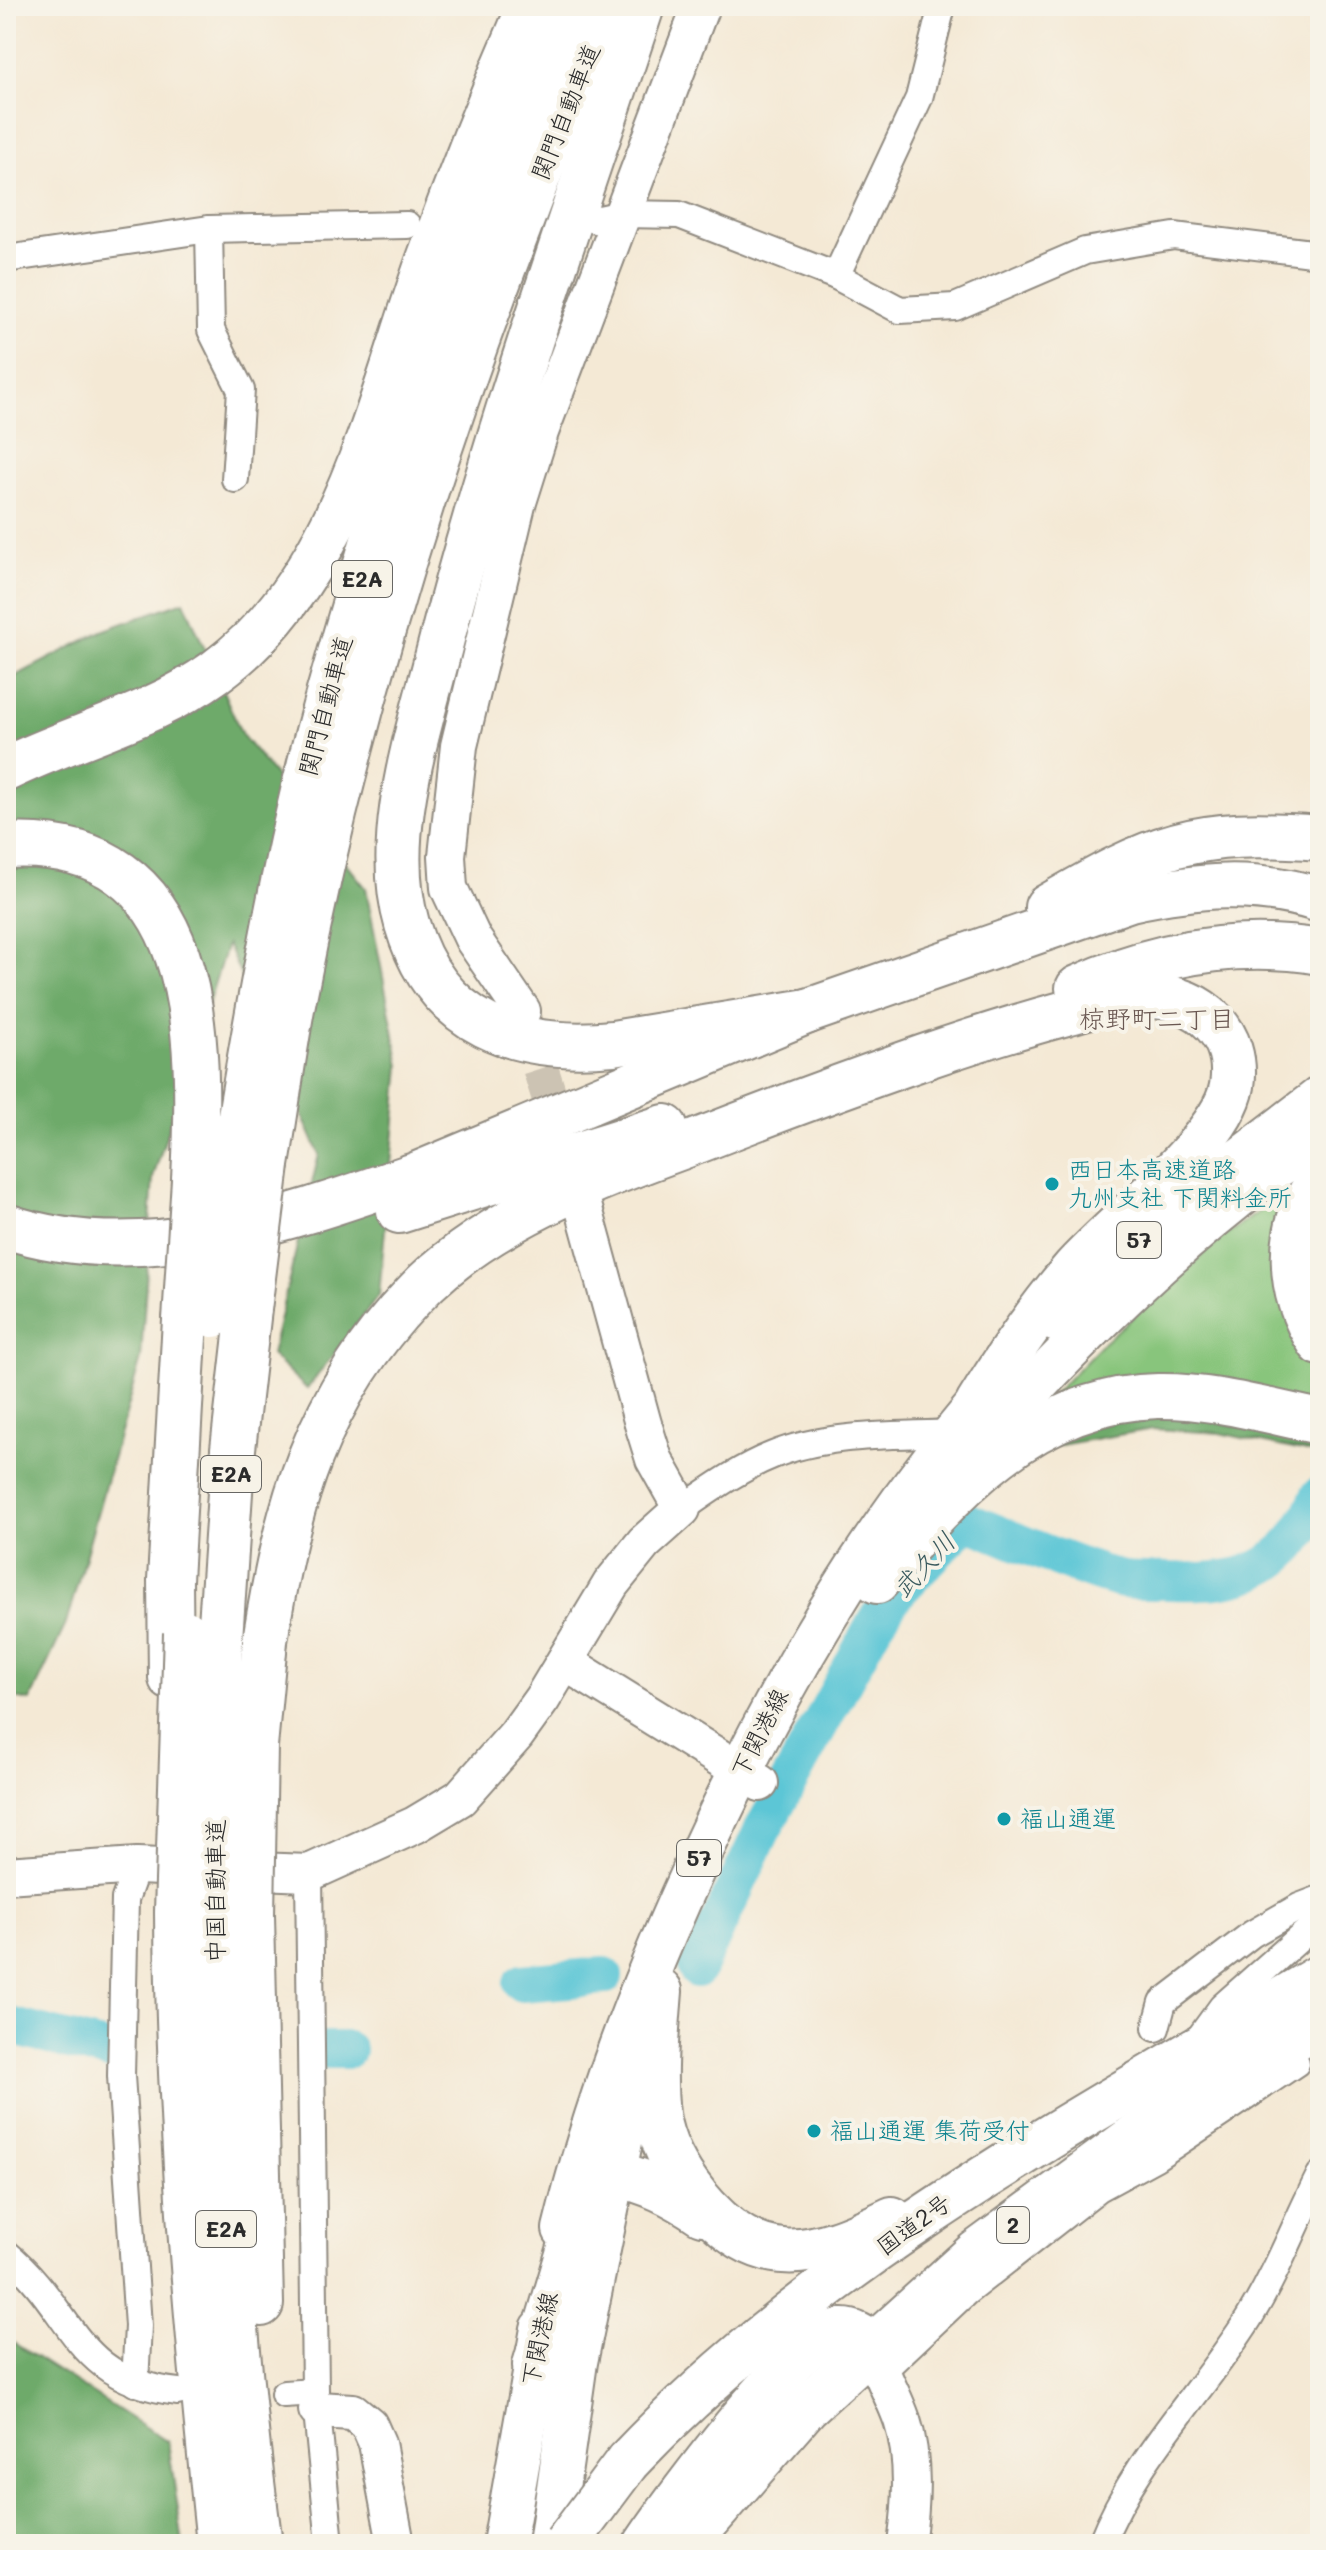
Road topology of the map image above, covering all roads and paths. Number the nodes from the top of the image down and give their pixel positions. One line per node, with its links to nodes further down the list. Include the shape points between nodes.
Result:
1 (530, 6): 14 (highway, via 462,173 344,497 304,575 262,629 214,673 129,719)
2 (563, 6): 26 (highway, 関門自動車道 / E2A, via 427,368 346,631 262,981)
3 (608, 6): 26 (highway, 関門自動車道 / E2A, via 466,371 383,635 335,814 293,1003)
4 (642, 6): 21 (highway, via 515,385 456,586 411,768 401,893 407,923 428,971 462,1010 503,1035 582,1046)
5 (701, 6): 7 (street)
6 (942, 6): 12 (street, via 919,98)
7 (609, 217): 12 (street, via 679,215); 20 (street, via 517,505 454,781 449,888 473,939)
8 (407, 225): 9 (street)
9 (209, 229): 11 (street); 13 (street, via 211,330 241,390)
10 (1320, 254): 12 (street, via 1174,236 1085,251 955,307 900,310)
11 (6, 259)
12 (836, 276)
13 (235, 479)
14 (6, 769)
15 (1320, 838): 18 (highway, via 1235,834 1172,844 1114,868)
16 (6, 846): 26 (highway, via 58,847 114,870 137,888 171,935 184,968 195,1044 197,1110)
17 (1320, 900): 18 (highway, via 1259,886 1180,888)
18 (969, 952): 21 (highway)
19 (1320, 952): 22 (highway, via 1237,947 1168,957 1088,983)
20 (522, 1011)
21 (808, 1011): 28 (highway, via 479,1150 299,1212 152,1244 72,1244)
22 (995, 1032): 23 (highway); 33 (highway, via 1110,1000 1170,997 1215,1022 1228,1044 1232,1087 1217,1121 1075,1268)
23 (846, 1084): 30 (highway, via 600,1144 371,1221 229,1259 115,1275 75,1274); 44 (highway, bridge, via 594,1180 494,1232 417,1291 357,1363 316,1437 285,1531 265,1641 255,1746)
24 (1320, 1098): 33 (main road, 下関港線 / 57, via 1218,1173 1102,1272)
25 (1314, 1151): 32 (highway, via 1293,1255 1298,1301); 36 (main road, 下関港線 / 57, via 1183,1241 1071,1345 938,1494)
26 (231, 1172): 29 (highway, 関門自動車道 / E2A, bridge); 31 (highway, bridge)
27 (583, 1205): 35 (street, via 654,1459)
28 (6, 1226)
29 (240, 1240): 31 (highway, 中国自動車道 / E2A, bridge)
30 (6, 1257)
31 (216, 1314): 37 (highway, 中国自動車道 / E2A, via 233,1449); 40 (highway, via 170,1580)
32 (1320, 1343)
33 (965, 1418): 35 (street, via 774,1454); 39 (main road, 下関港線 / 57, via 818,1628)
34 (1320, 1422): 36 (highway, via 1185,1397 1133,1397 1082,1409 1029,1436 942,1503)
35 (682, 1509): 38 (street, via 644,1543 611,1584)
36 (877, 1581): 39 (main road, 下関港線 / 57)
37 (203, 1636): 40 (highway, 中国自動車道 / E2A, bridge); 44 (highway, 中国自動車道 / E2A, bridge)
38 (565, 1662): 39 (street); 41 (street, via 516,1735 460,1798 366,1850)
39 (750, 1776): 47 (main road, 下関港線 / 57); 57 (main road, 下関港線 / 57, via 643,1981 565,2226)
40 (156, 1863): 41 (street); 42 (street); 44 (highway, 中国自動車道 / E2A, bridge); 58 (street, via 125,1899 121,2076 138,2326)
41 (309, 1873): 61 (street)
42 (6, 1875)
43 (1320, 1899): 49 (street, via 1252,1934 1163,2002)
44 (214, 1913): 64 (highway, 中国自動車道 / E2A, via 177,2002 191,2273); 65 (highway, 中国自動車道 / E2A, via 224,2203); 66 (highway)
45 (1320, 1920): 49 (street, via 1222,2007)
46 (1320, 1977): 49 (highway, 国道2号 / 2)
47 (660, 1991): 51 (main road, 下関港線 / 57, via 643,2038); 54 (highway, via 655,2064 661,2131 683,2179)
48 (1320, 2023): 56 (highway, 2, via 1087,2169 976,2253)
49 (1171, 2042): 53 (highway, 国道2号 / 2)
50 (1320, 2049): 56 (street, via 1208,2114 1156,2157 1087,2196)
51 (614, 2174): 54 (highway, via 659,2187); 57 (highway, via 596,2186 581,2211); 62 (main road, 下関港線 / 57, via 578,2349)
52 (1320, 2175): 71 (street, via 1283,2260 1248,2319 1120,2497)
53 (961, 2191): 54 (highway, via 850,2239 802,2251 752,2245); 62 (highway, 国道2号 / 2, bridge, via 718,2372)
54 (722, 2226)
55 (6, 2253): 58 (street, via 43,2289 89,2355)
56 (876, 2359): 63 (highway, 2, via 797,2417); 63 (main road, via 857,2333 842,2330 813,2342 716,2446); 70 (street, via 908,2441)
57 (535, 2365): 69 (main road, 下関港線 / 57)
58 (135, 2383): 59 (street)
59 (178, 2392)
60 (284, 2394): 61 (street)
61 (316, 2401): 67 (street); 68 (street, via 353,2412 374,2434)
62 (560, 2535)
63 (658, 2543)
64 (219, 2544)
65 (260, 2544)
66 (268, 2544)
67 (330, 2544)
68 (396, 2544)
69 (504, 2544)
70 (906, 2544)
71 (1101, 2544)

